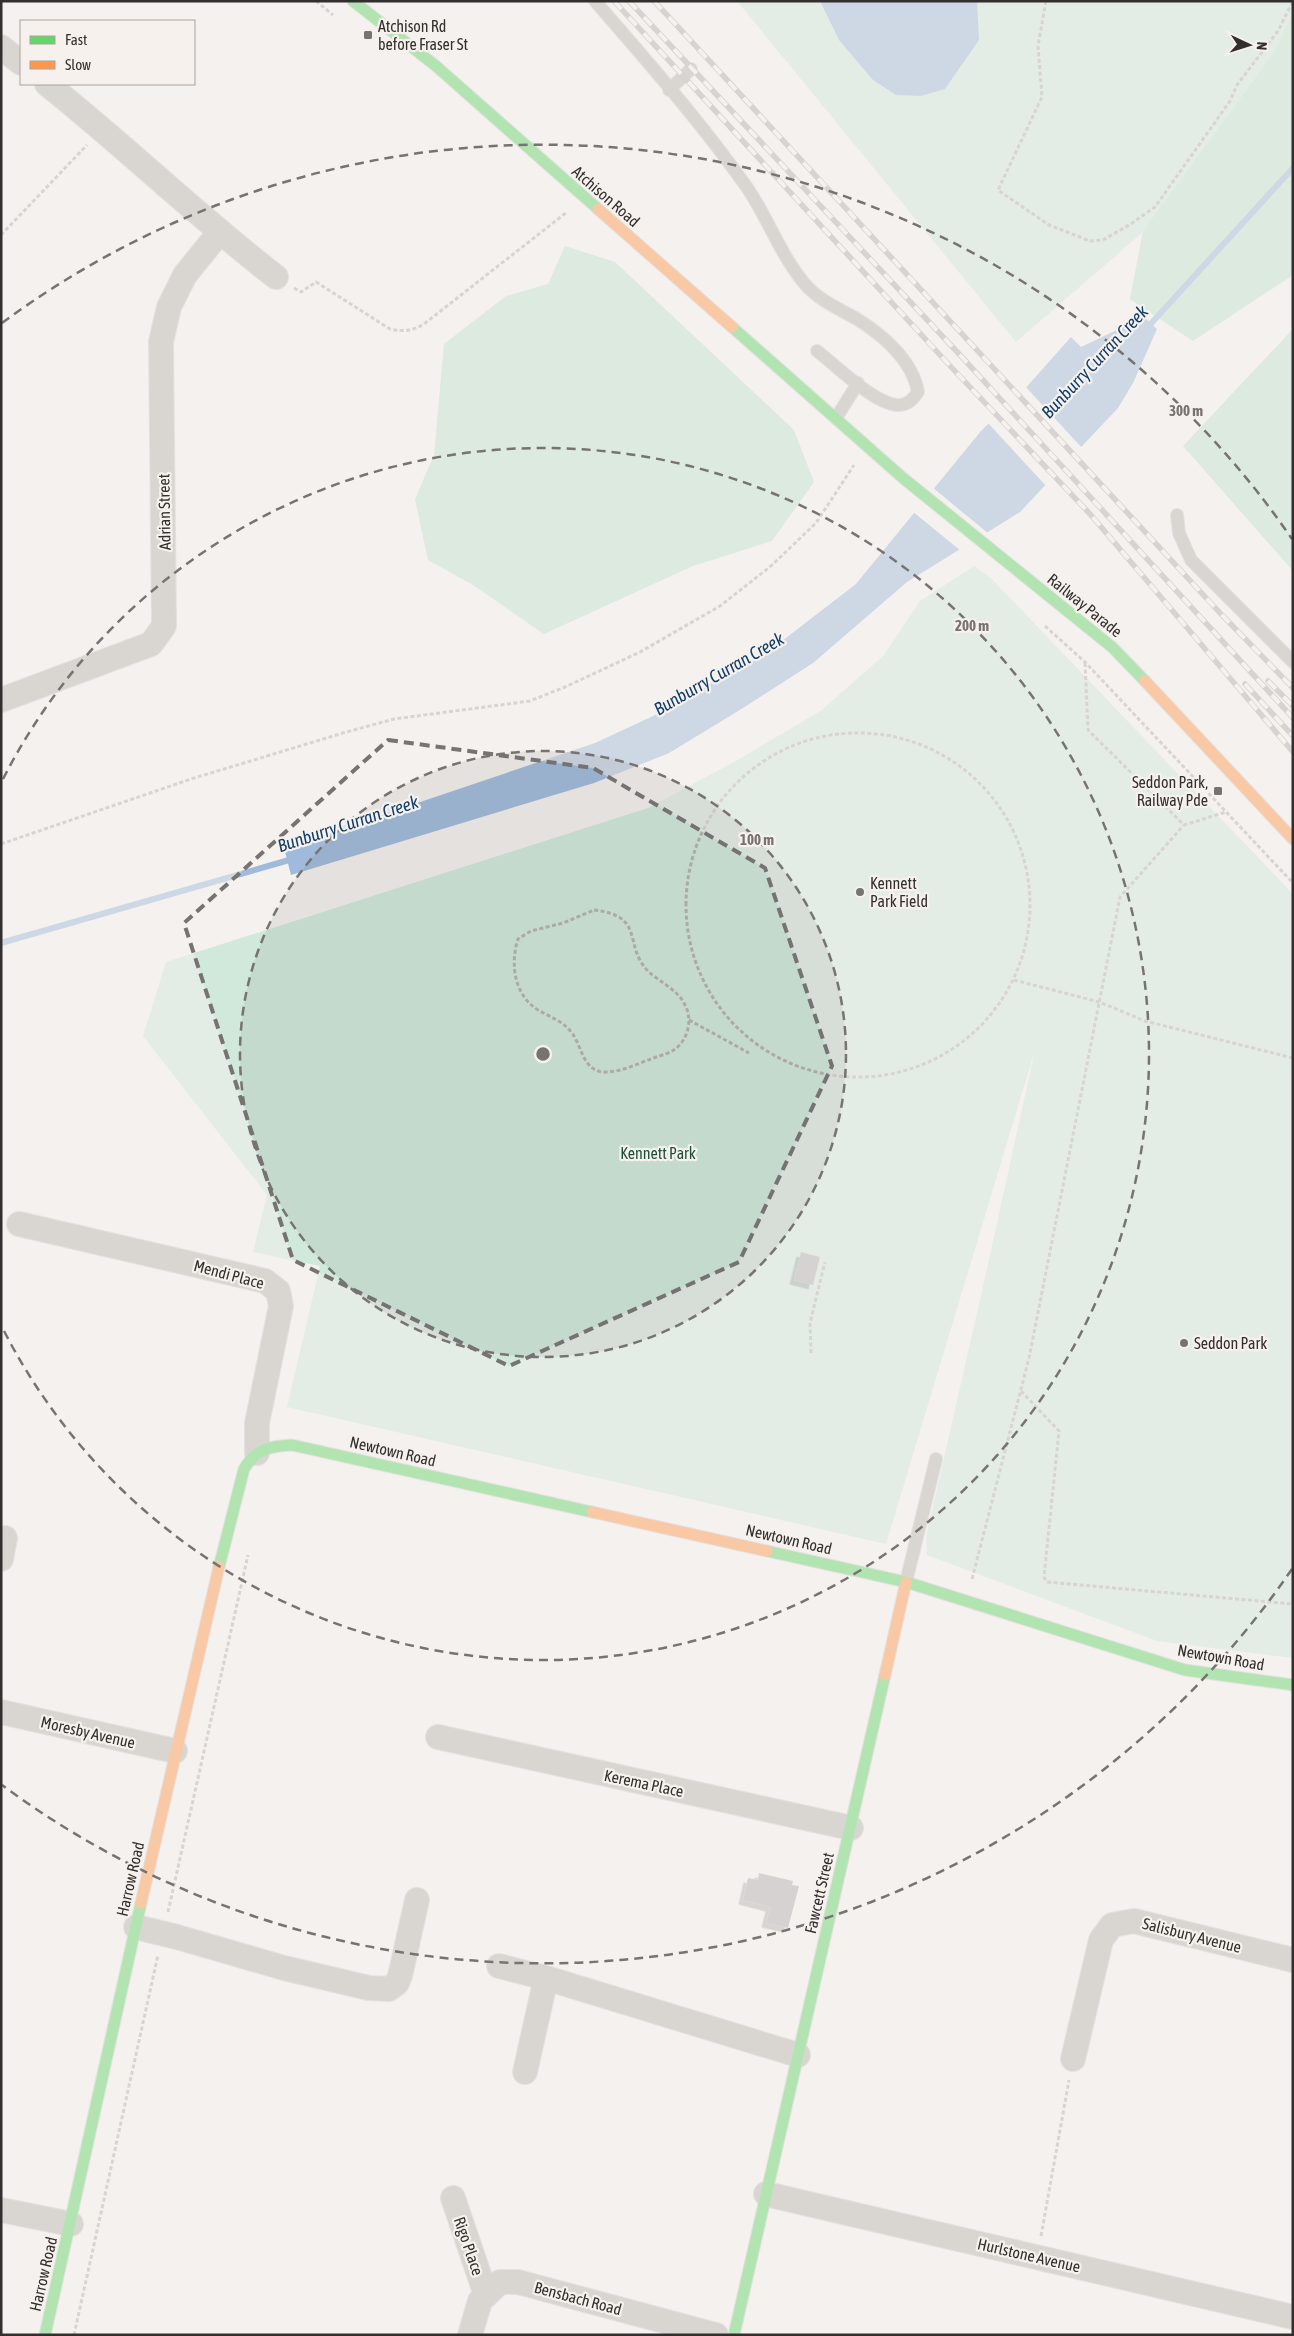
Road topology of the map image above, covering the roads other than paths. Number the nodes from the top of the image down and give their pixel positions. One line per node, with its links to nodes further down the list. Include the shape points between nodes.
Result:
1 (353, 1): 12 (street, Atchison Road, via 436,66)
2 (595, 1): 7 (lane)
3 (1, 47): 4 (street)
4 (20, 62)
5 (692, 69): 7 (lane)
6 (48, 85): 8 (street, via 104,129)
7 (670, 90): 11 (lane, via 716,143 749,190 804,284 860,321 890,346 916,379 918,392 911,402 900,405 880,400)
8 (219, 233): 9 (street); 15 (street, Adrian Street, via 185,275 169,307 161,342 164,626 151,644)
9 (276, 277)
10 (817, 351): 11 (lane)
11 (858, 383): 12 (lane)
12 (836, 418): 16 (street, Railway Parade, via 903,478 1112,647)
13 (1177, 515): 14 (lane, via 1179,533 1191,560)
14 (1293, 662)
15 (1, 700)
16 (1293, 839)
17 (18, 1224): 18 (street, Mendi Place, via 265,1281 278,1291 281,1306 257,1423)
18 (265, 1449): 20 (street, Newtown Road, via 292,1445); 24 (street, Harrow Road, via 247,1461 240,1479)
19 (936, 1459): 20 (lane, Fawcett Street)
20 (906, 1582): 21 (street, Newtown Road, via 1185,1670); 25 (street, Fawcett Street)
21 (1293, 1685)
22 (1, 1712): 24 (street, Moresby Avenue)
23 (438, 1737): 25 (street, Kerema Place)
24 (175, 1752): 27 (street, Harrow Road)
25 (850, 1828): 31 (street, Fawcett Street)
26 (417, 1900): 27 (street, via 400,1976 397,1984 389,1988 377,1989 327,1979)
27 (136, 1927): 37 (street, Harrow Road)
28 (1293, 1960): 32 (street, Salisbury Avenue, via 1134,1921 1112,1925 1101,1940)
29 (499, 1966): 30 (street)
30 (546, 1978): 31 (street); 33 (street)
31 (798, 2055): 34 (street, Fawcett Street)
32 (1073, 2059)
33 (525, 2072)
34 (766, 2194): 39 (street, Hurlstone Avenue); 43 (street, Fawcett Street)
35 (453, 2198): 38 (street, Rigo Place)
36 (1, 2210): 37 (street)
37 (71, 2224): 40 (street, Harrow Road)
38 (486, 2295): 41 (street, Bensbach Road, via 480,2301); 42 (street, Bensbach Road, via 500,2282 518,2282)
39 (1293, 2317)
40 (45, 2335)
41 (470, 2335)
42 (716, 2335)
43 (734, 2335)

